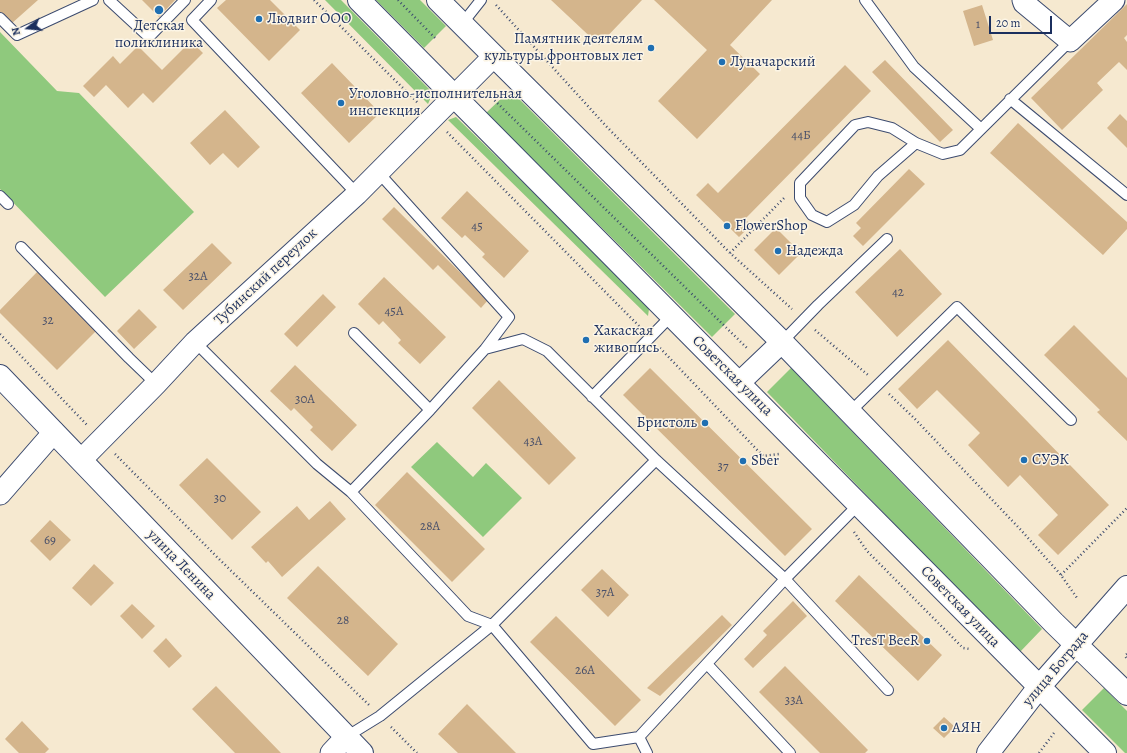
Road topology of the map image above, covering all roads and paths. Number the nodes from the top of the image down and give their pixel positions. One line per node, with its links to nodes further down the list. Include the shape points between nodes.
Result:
1 (93, 0): 13 (lane, via 17,35)
2 (109, 0): 3 (lane, via 149,37)
3 (185, 0)
4 (211, 0): 25 (lane, via 192,20)
5 (359, 0): 19 (main road, Советская улица)
6 (398, 0): 15 (path)
7 (438, 0): 14 (main road)
8 (481, 0): 14 (lane)
9 (491, 0): 31 (path, via 606,126)
10 (865, 0): 21 (lane, via 914,67)
11 (1024, 0): 16 (street, via 1024,3)
12 (1114, 0): 16 (street)
13 (0, 18)
14 (462, 24): 17 (main road)
15 (437, 40)
16 (1070, 41): 20 (lane)
17 (494, 56): 18 (street, Тубинский переулок); 37 (main road)
18 (472, 78): 19 (street, Тубинский переулок); 39 (path)
19 (453, 96): 23 (street, Тубинский переулок); 32 (main road, Советская улица)
20 (1010, 99): 21 (lane); 26 (lane)
21 (981, 129): 22 (lane, via 960,150 943,154)
22 (916, 143): 24 (lane, via 892,128 868,122 855,125); 24 (lane, via 878,176 854,205 827,222 812,215 800,198)
23 (378, 172): 25 (street, Тубинский переулок); 38 (lane, via 510,317)
24 (800, 182): 31 (path)
25 (357, 194): 36 (street, Тубинский переулок)
26 (1127, 195)
27 (0, 196): 28 (lane)
28 (8, 204)
29 (888, 239): 33 (lane)
30 (22, 247): 42 (lane)
31 (730, 253): 33 (path)
32 (672, 315): 41 (main road, Советская улица); 44 (lane)
33 (804, 320): 37 (lane); 43 (path)
34 (354, 333): 45 (lane)
35 (0, 334): 49 (path)
36 (195, 342): 42 (street, Тубинский переулок); 52 (lane, via 317,464)
37 (782, 342): 39 (street); 46 (main road)
38 (485, 349): 44 (lane, via 523,339 547,351); 45 (lane)
39 (761, 362): 41 (street)
40 (0, 376): 48 (main road, улица Ленина)
41 (739, 383): 54 (main road, Советская улица)
42 (156, 384): 49 (street, Тубинский переулок)
43 (878, 384): 46 (lane); 47 (lane, via 957,307); 56 (path, via 914,418)
44 (592, 397): 51 (lane)
45 (430, 410): 52 (lane)
46 (850, 412): 61 (main road)
47 (1071, 420)
48 (54, 432): 50 (main road, улица Ленина); 53 (street)
49 (101, 440): 50 (street, Тубинский переулок); 68 (path)
50 (81, 460): 70 (main road, улица Ленина)
51 (656, 460): 57 (lane); 60 (lane)
52 (351, 492): 60 (lane, via 468,616)
53 (0, 494)
54 (859, 504): 57 (lane); 65 (main road, Советская улица)
55 (1127, 508): 56 (path)
56 (1061, 575): 59 (path)
57 (785, 579): 64 (lane); 66 (lane)
58 (1127, 587): 61 (main road, улица Бограда)
59 (1077, 598)
60 (492, 625): 68 (lane); 71 (lane, via 593,744)
61 (1076, 645): 65 (main road, улица Бограда); 67 (main road)
62 (1127, 654): 63 (path)
63 (1127, 659)
64 (707, 664): 71 (lane); 76 (lane)
65 (1039, 687): 77 (main road, улица Бограда); 79 (main road, Советская улица)
66 (888, 690)
67 (1127, 694)
68 (380, 716): 70 (lane); 74 (path)
69 (1056, 730): 78 (path)
70 (346, 737): 72 (street); 73 (main road, улица Ленина)
71 (639, 737): 75 (lane)
72 (331, 753)
73 (362, 753)
74 (417, 753)
75 (647, 753)
76 (790, 753)
77 (988, 753)
78 (1039, 753)
79 (1105, 753)

